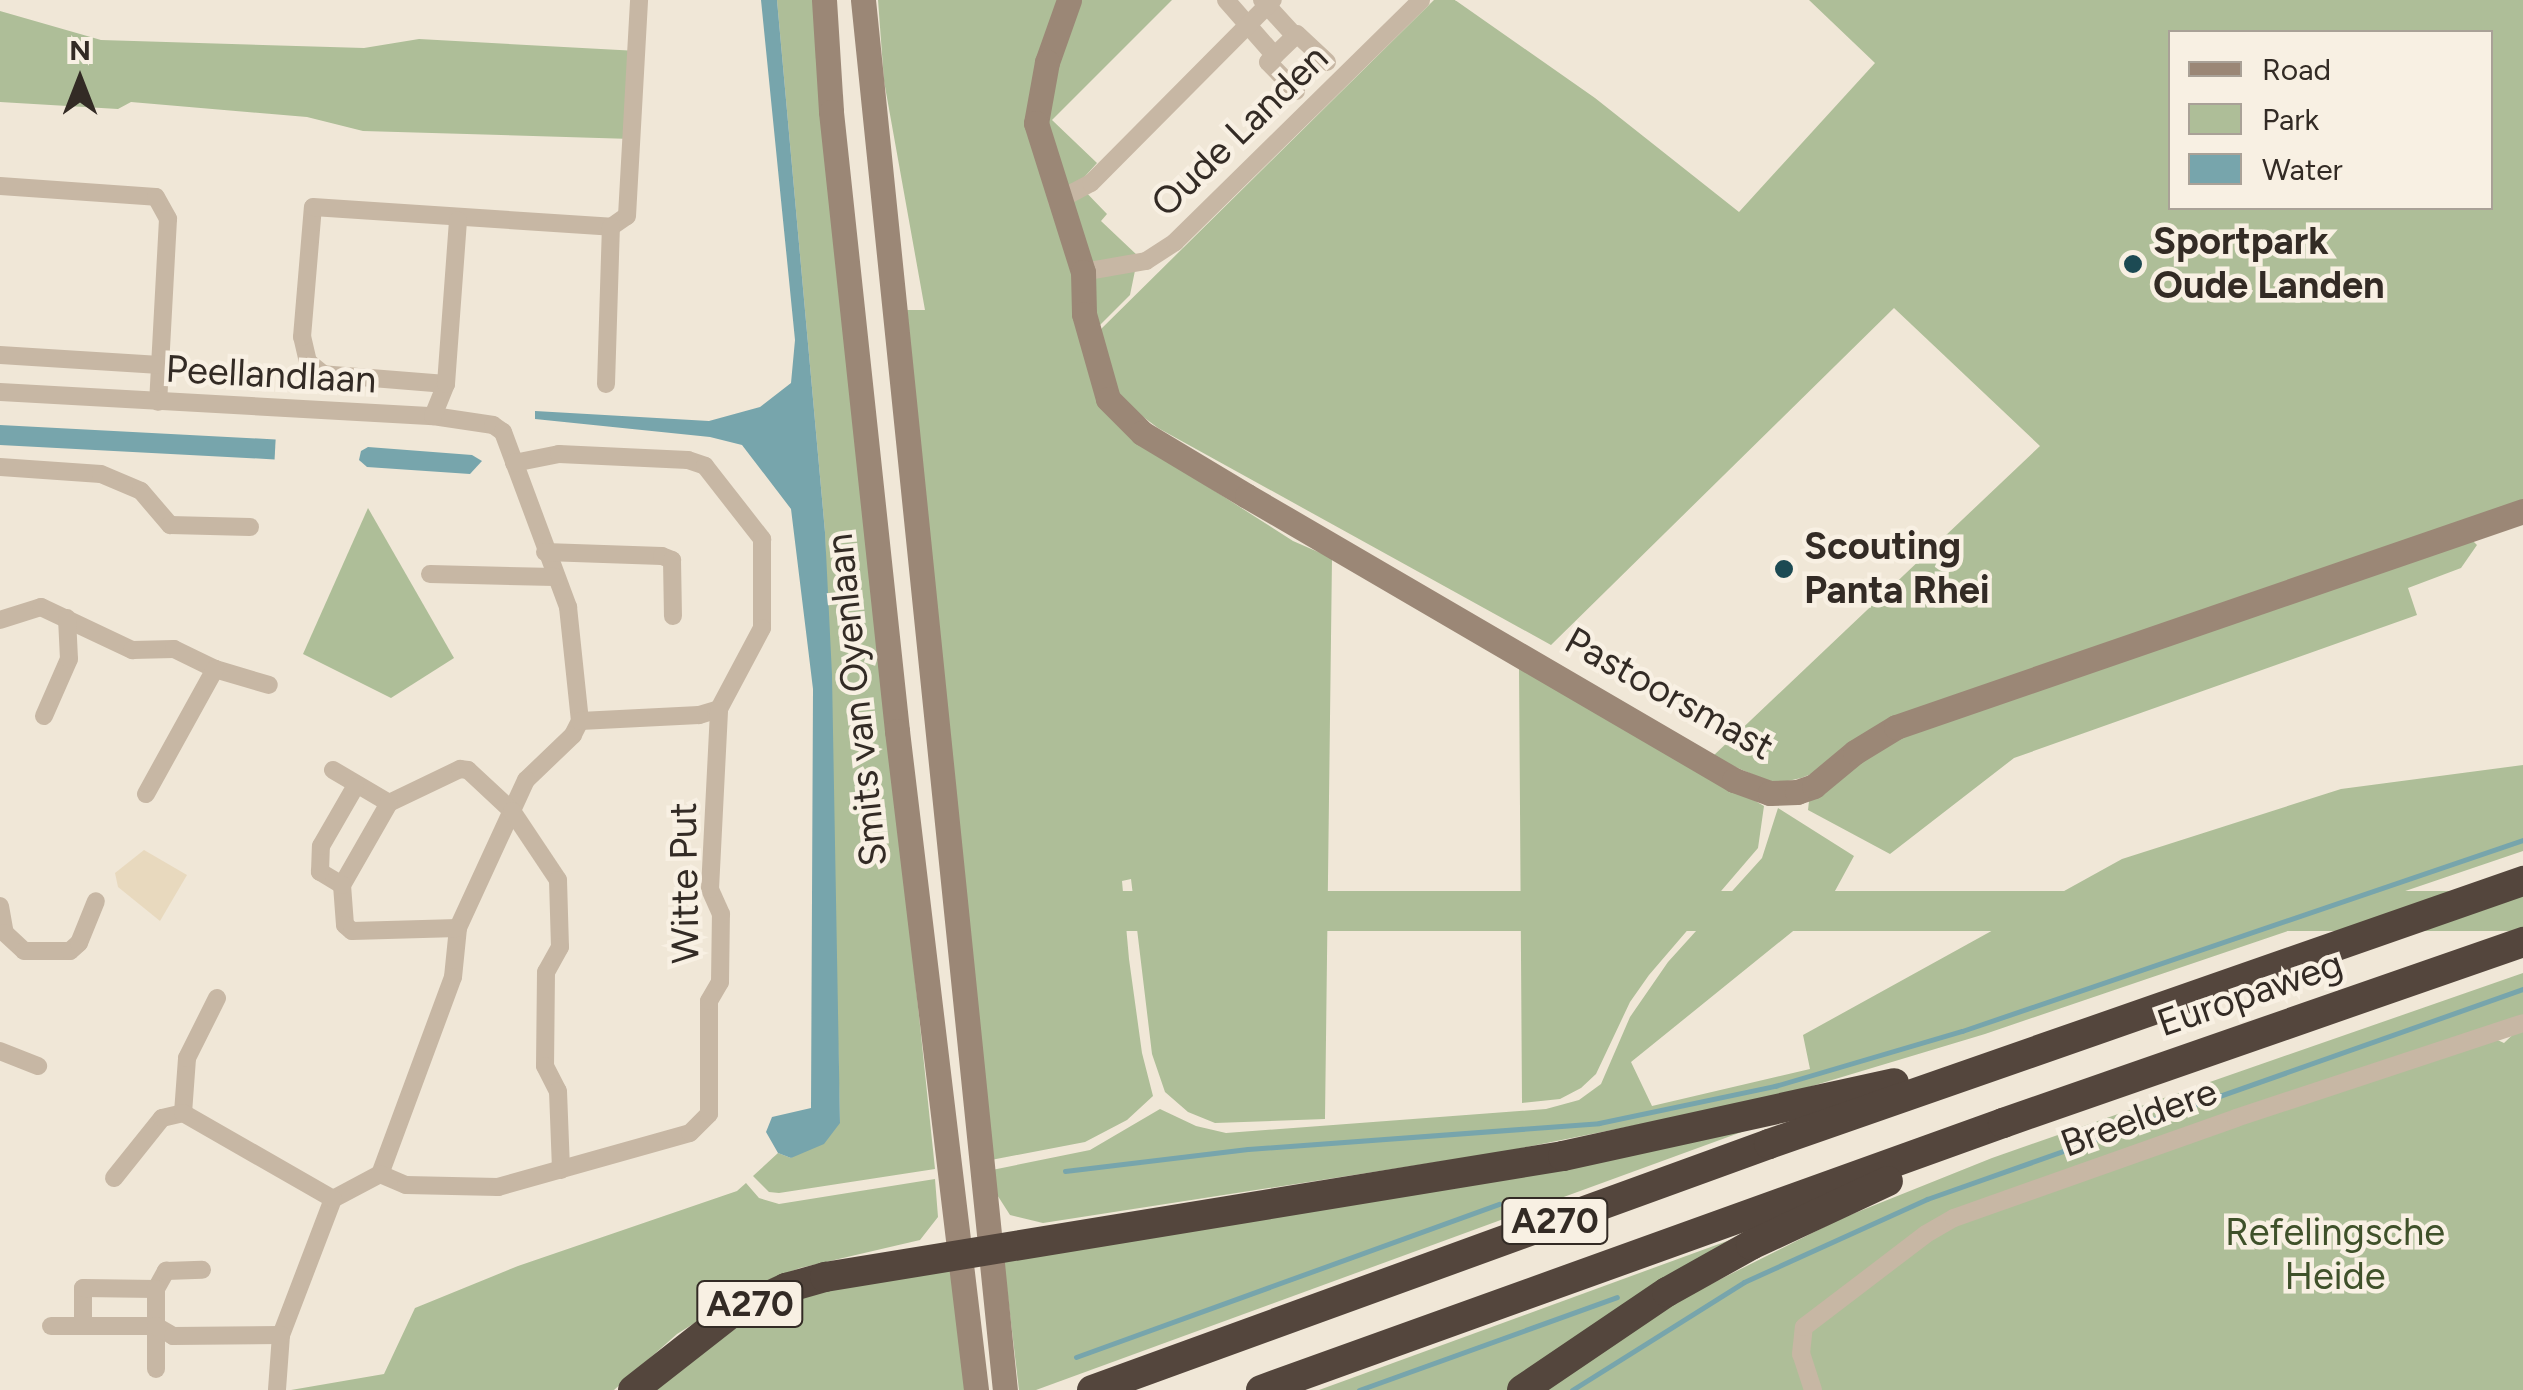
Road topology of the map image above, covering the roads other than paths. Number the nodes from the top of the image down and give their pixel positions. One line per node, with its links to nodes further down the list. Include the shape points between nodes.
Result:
1 (639, 0): 16 (street, via 627,216)
2 (824, 0): 62 (main road, Smits van Oyenlaan, via 896,731)
3 (863, 0): 62 (main road, Smits van Oyenlaan)
4 (1069, 0): 14 (main road, Pastoorsmast, via 1047,62 1036,124)
5 (1226, 0): 8 (street)
6 (1421, 0): 17 (street, Oude Landen, via 1175,242 1146,261)
7 (1267, 2): 8 (street); 9 (street)
8 (1248, 26): 10 (street); 14 (street, via 1091,184)
9 (1294, 36): 10 (street); 11 (street)
10 (1274, 56): 12 (street, via 1268,62)
11 (1327, 62)
12 (1296, 91)
13 (0, 186): 19 (street, via 156,197 168,219)
14 (1057, 201): 17 (main road, Pastoorsmast)
15 (458, 220): 16 (street); 20 (street); 20 (street, via 313,207 302,337 308,362 323,374)
16 (611, 227): 21 (street)
17 (1082, 272): 27 (main road, Pastoorsmast, via 1084,314 1108,399 1142,433 1734,780 1770,793 1814,786 1896,727)
18 (0, 355): 19 (street)
19 (160, 365): 23 (street)
20 (446, 384): 24 (street)
21 (606, 384)
22 (0, 392): 23 (street, Peellandlaan)
23 (158, 402): 24 (street, Peellandlaan)
24 (432, 416): 25 (street, Peellandlaan, via 493,424)
25 (514, 462): 29 (street); 37 (street, Witte Put, via 559,454 704,466 762,539 762,628)
26 (0, 467): 28 (street, via 101,474 141,490 170,525)
27 (2523, 512)
28 (250, 526)
29 (545, 552): 31 (street); 32 (street, via 672,560)
30 (430, 574): 31 (street)
31 (555, 577): 39 (street, via 568,606)
32 (673, 616)
33 (67, 618): 34 (street, via 41,607); 35 (street, via 132,650 174,649); 38 (street, via 70,660)
34 (0, 620)
35 (214, 669): 36 (street); 42 (street)
36 (269, 685)
37 (719, 709): 39 (street); 58 (street, Witte Put, via 710,889 720,914 720,982 710,1001 710,1114 690,1133)
38 (44, 716)
39 (580, 721): 44 (street, via 574,735 526,780)
40 (332, 770): 41 (street)
41 (356, 787): 43 (street); 46 (street, via 321,846 320,872)
42 (146, 794)
43 (389, 803): 44 (street, via 460,769); 46 (street)
44 (512, 810): 49 (street); 58 (street, via 558,880 560,946 546,972 546,1066 558,1091)
45 (2523, 880): 54 (highway, Europaweg / A270)
46 (342, 885): 49 (street, via 344,925 352,931)
47 (96, 902): 48 (street, via 79,944 70,950 24,950 5,932)
48 (0, 906)
49 (458, 928): 59 (street, via 453,977)
50 (2523, 942): 57 (highway, Europaweg / A270)
51 (217, 998): 56 (street, via 187,1058)
52 (2523, 1023): 77 (street, Breeldere, via 1954,1218 1804,1327 1801,1354)
53 (0, 1051): 55 (street)
54 (2020, 1056): 62 (highway, A270, via 1596,1150); 74 (highway, A270)
55 (38, 1066)
56 (183, 1113): 60 (street, via 162,1118); 61 (street)
57 (2003, 1122): 75 (highway, A270); 76 (highway, A270, via 1709,1268)
58 (561, 1170): 59 (street, via 498,1187 406,1185)
59 (380, 1174): 61 (street)
60 (114, 1178)
61 (333, 1199): 68 (street)
62 (976, 1250): 70 (main road, Smits van Oyenlaan); 71 (main road, Smits van Oyenlaan); 73 (highway, A270, via 824,1277 758,1299 703,1332)
63 (202, 1270): 64 (street, via 166,1271)
64 (156, 1289): 66 (street, via 83,1288); 67 (street)
65 (51, 1326): 66 (street)
66 (83, 1326): 67 (street)
67 (156, 1326): 68 (street, via 173,1336); 69 (street)
68 (281, 1335): 72 (street)
69 (156, 1369)
70 (1004, 1380)
71 (976, 1385)
72 (277, 1390)
73 (634, 1390)
74 (1092, 1390)
75 (1261, 1390)
76 (1522, 1390)
77 (1813, 1390)

